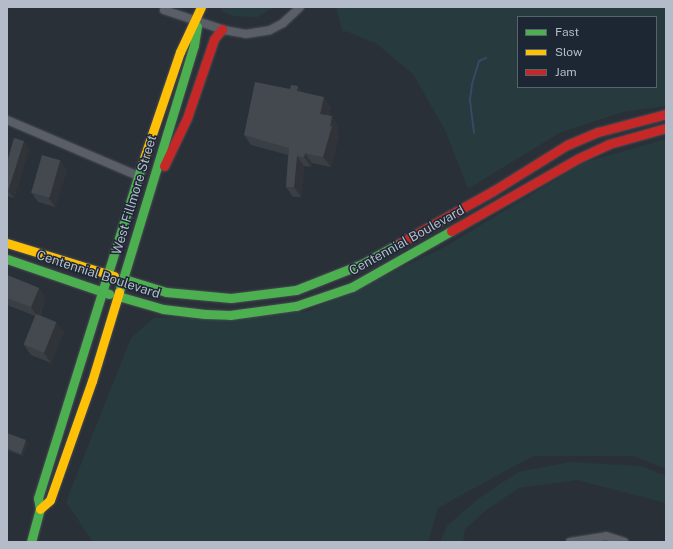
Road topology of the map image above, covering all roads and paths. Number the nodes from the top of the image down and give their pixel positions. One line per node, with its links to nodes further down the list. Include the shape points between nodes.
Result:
1 (202, 7): 4 (main road, West Fillmore Street)
2 (300, 7): 5 (street, via 283,23 270,30 246,34)
3 (164, 10): 4 (street)
4 (197, 20): 5 (street); 10 (main road, West Fillmore Street, via 180,52); 12 (main road, West Fillmore Street, via 194,45)
5 (222, 29): 12 (main road, via 212,43 184,125)
6 (666, 114): 9 (main road, Centennial Boulevard, via 598,132 567,145)
7 (7, 120): 10 (street)
8 (666, 128): 11 (main road, Centennial Boulevard, via 609,144)
9 (521, 174): 11 (main road); 16 (main road, Centennial Boulevard, via 362,264 296,290 231,298 166,292)
10 (138, 176): 15 (main road, West Fillmore Street)
11 (528, 185): 18 (main road, Centennial Boulevard, via 393,266 352,287 296,306 230,315 205,314 163,309)
12 (150, 190): 16 (main road, West Fillmore Street)
13 (7, 243): 15 (main road, Centennial Boulevard)
14 (7, 259): 17 (main road, Centennial Boulevard)
15 (107, 274): 16 (main road, Centennial Boulevard); 17 (main road, West Fillmore Street)
16 (124, 279): 18 (main road, West Fillmore Street)
17 (102, 291): 18 (main road, Centennial Boulevard); 19 (main road, West Fillmore Street, via 38,498)
18 (118, 296): 19 (main road, West Fillmore Street, via 68,452 50,500)
19 (40, 509): 20 (main road, West Fillmore Street)
20 (31, 542)
21 (570, 542): 22 (street, via 606,536)
22 (624, 542)

